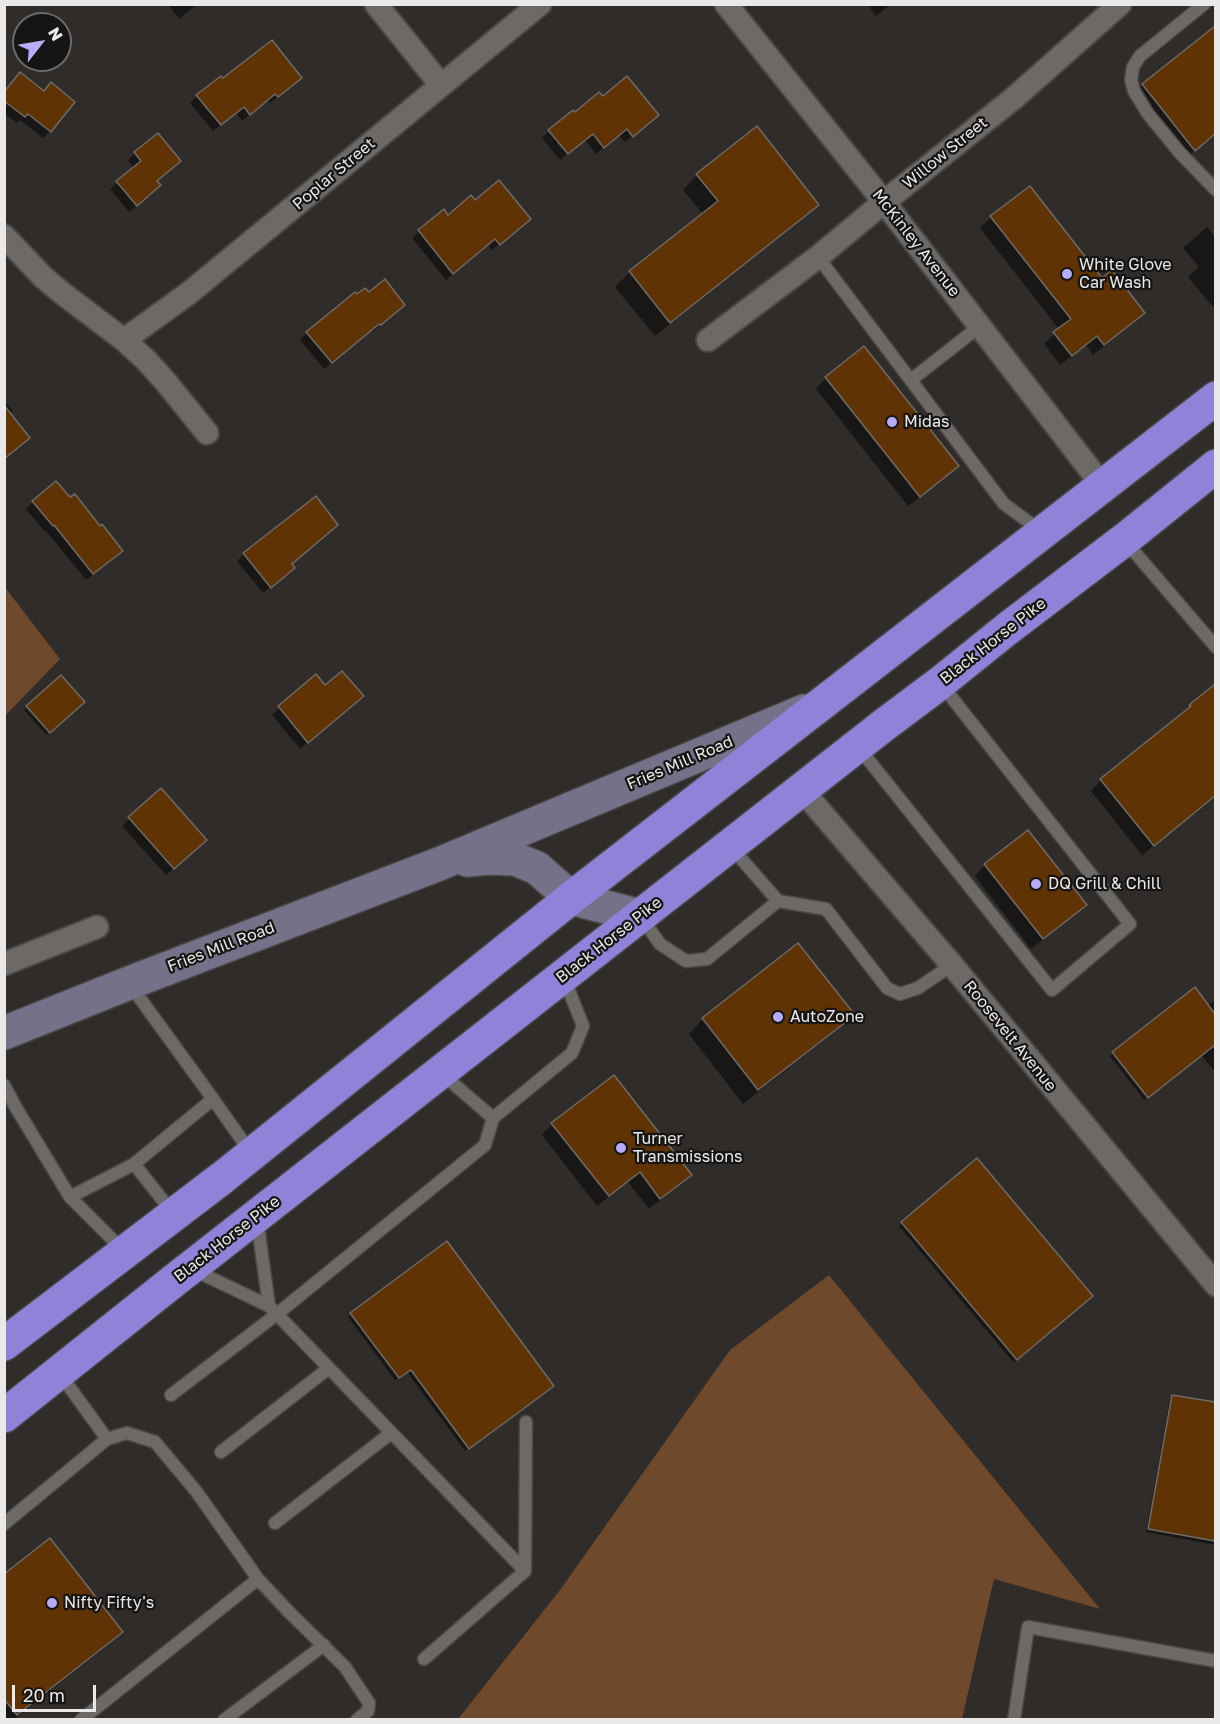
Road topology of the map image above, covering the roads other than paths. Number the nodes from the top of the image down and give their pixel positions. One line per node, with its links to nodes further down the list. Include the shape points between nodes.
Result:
1 (376, 4): 6 (street)
2 (540, 4): 6 (street, Poplar Street)
3 (726, 4): 8 (street, McKinley Avenue)
4 (1120, 4): 8 (street, Willow Street, via 1014,98)
5 (1204, 4): 7 (lane, via 1140,56 1131,80 1148,114)
6 (441, 85): 12 (street, Poplar Street, via 189,293)
7 (1215, 190)
8 (884, 202): 10 (street, Willow Street); 11 (street, McKinley Avenue)
9 (4, 236): 12 (street, via 43,277)
10 (818, 257): 13 (street, Willow Street); 14 (lane)
11 (980, 326): 14 (lane); 18 (street, McKinley Avenue)
12 (124, 340): 16 (street, via 165,381)
13 (708, 340)
14 (911, 380): 19 (lane, via 1004,504)
15 (1215, 398): 18 (highway)
16 (207, 433)
17 (1215, 466): 20 (highway, Black Horse Pike)
18 (1102, 485): 19 (highway)
19 (1042, 532): 23 (highway)
20 (1124, 540): 21 (lane); 22 (highway, Black Horse Pike)
21 (1215, 648)
22 (940, 683): 24 (highway, Black Horse Pike); 24 (lane, via 1130,924 1052,990)
23 (823, 704): 27 (main road, Fries Mill Road); 28 (highway)
24 (857, 747): 25 (highway, Black Horse Pike)
25 (802, 790): 26 (highway, Black Horse Pike); 33 (street, Roosevelt Avenue)
26 (730, 846): 29 (lane); 30 (highway, Black Horse Pike)
27 (439, 864): 28 (main road, Fries Mill Road, via 515,859 537,868); 35 (main road, Fries Mill Road)
28 (571, 898): 30 (main road, Fries Mill Road); 41 (highway)
29 (778, 901): 30 (lane, via 707,959 686,961 660,944); 33 (lane, via 826,909 887,988 900,994 918,988)
30 (640, 916): 34 (highway, Black Horse Pike)
31 (97, 927): 32 (street)
32 (4, 964)
33 (952, 965): 48 (street, Roosevelt Avenue)
34 (563, 976): 37 (highway, Black Horse Pike); 40 (lane, via 583,1026 572,1053)
35 (129, 983): 36 (main road, Fries Mill Road); 39 (lane)
36 (4, 1033)
37 (440, 1072): 40 (lane); 45 (highway, Black Horse Pike)
38 (4, 1085): 43 (lane)
39 (213, 1099): 41 (lane); 42 (lane)
40 (493, 1118): 49 (lane, via 485,1145)
41 (252, 1154): 44 (highway)
42 (134, 1164): 43 (lane); 44 (lane)
43 (70, 1197): 46 (lane)
44 (174, 1214): 46 (highway)
45 (257, 1216): 47 (highway, Black Horse Pike); 49 (lane)
46 (125, 1252): 50 (highway)
47 (190, 1268): 49 (lane); 52 (highway, Black Horse Pike)
48 (1215, 1285)
49 (273, 1310): 51 (lane); 53 (lane)
50 (4, 1344)
51 (329, 1368): 56 (lane); 58 (lane)
52 (59, 1373): 54 (highway, Black Horse Pike); 57 (lane)
53 (171, 1395)
54 (4, 1416)
55 (526, 1422): 61 (lane)
56 (391, 1433): 60 (lane); 61 (lane)
57 (107, 1439): 59 (lane); 62 (lane, via 127,1433 155,1442 196,1491)
58 (221, 1452)
59 (4, 1524)
60 (275, 1524)
61 (525, 1571): 64 (lane)
62 (258, 1579): 63 (lane); 66 (lane)
63 (324, 1645): 67 (lane); 68 (lane, via 345,1667 369,1703 368,1711)
64 (424, 1659)
65 (1215, 1661): 69 (lane, via 1028,1627)
66 (81, 1719)
67 (224, 1719)
68 (357, 1719)
69 (1014, 1719)

